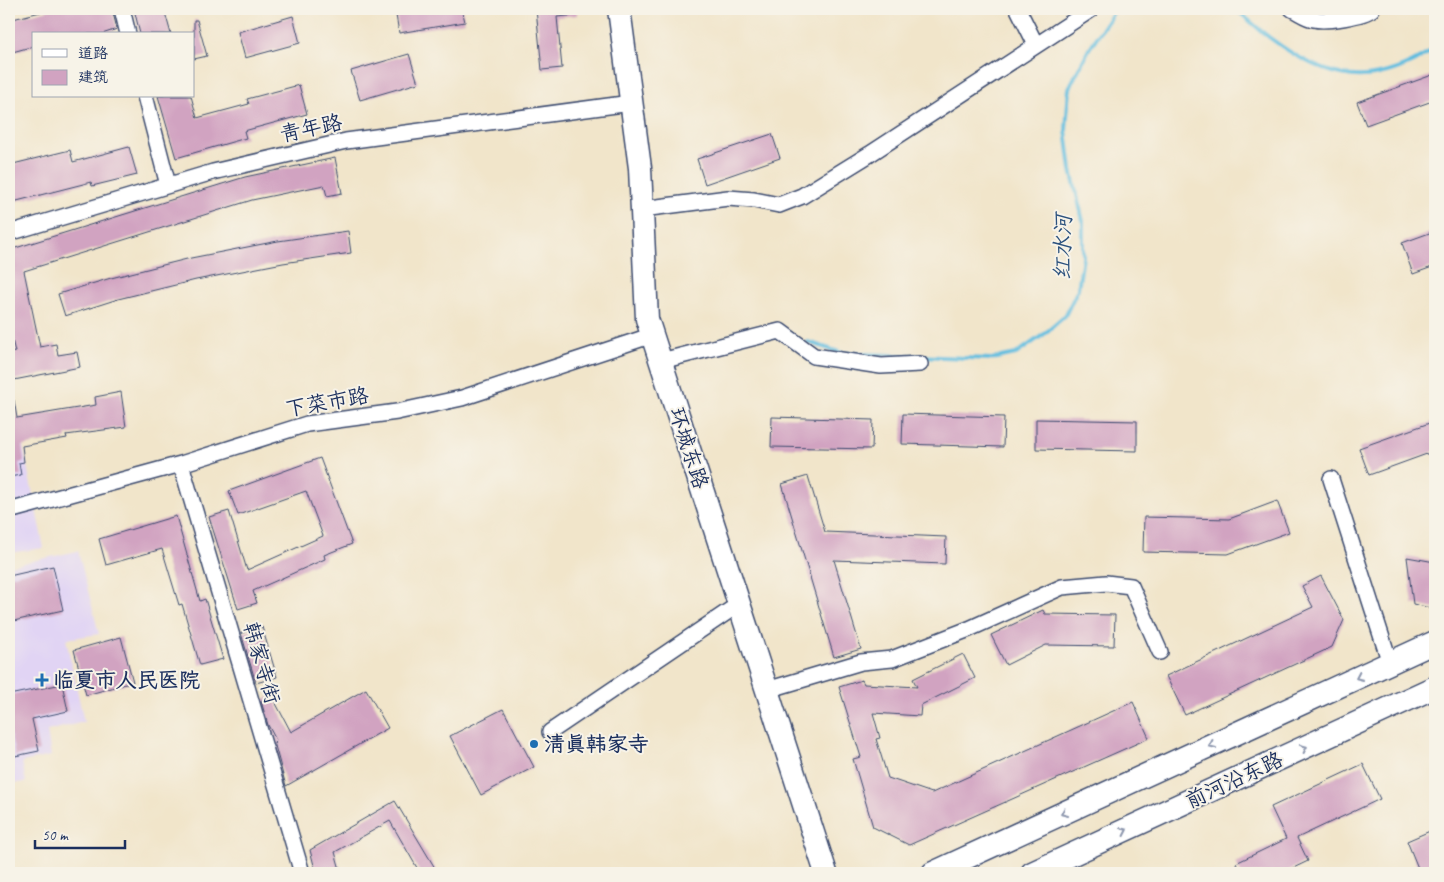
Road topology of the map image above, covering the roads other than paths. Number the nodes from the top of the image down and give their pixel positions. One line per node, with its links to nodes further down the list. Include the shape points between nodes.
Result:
1 (122, 9): 7 (street)
2 (619, 9): 10 (main road, 环城东路)
3 (1018, 9): 8 (street)
4 (1092, 9): 8 (street)
5 (1292, 9): 6 (street, via 1314,20 1352,16)
6 (1372, 9)
7 (128, 32)
8 (1036, 45): 12 (street, via 870,154 794,199 779,205 728,198)
9 (146, 98): 11 (street)
10 (631, 102): 11 (street, 青年路, via 346,141); 12 (main road, 环城东路)
11 (168, 185): 13 (street, 青年路)
12 (642, 209): 14 (main road, 环城东路, via 647,319)
13 (9, 234)
14 (653, 336): 15 (main road, 环城东路); 17 (street, 下菜市路, via 462,398 397,412 306,424)
15 (661, 361): 16 (street, via 780,331 814,356 880,366); 20 (main road, 环城东路)
16 (920, 364)
17 (181, 464): 19 (street, 下菜市路); 27 (street, 韩家寺街)
18 (1331, 479): 23 (street)
19 (9, 510)
20 (739, 604): 25 (main road, 环城东路); 26 (street)
21 (1435, 642): 23 (main road)
22 (1160, 652): 25 (street, via 1131,586 1106,583 1071,586 892,659 861,662)
23 (1390, 663): 29 (main road, one-way to 29)
24 (1435, 687): 30 (main road, 前河沿东路, one-way to 24)
25 (767, 690): 28 (main road, 环城东路)
26 (550, 732)
27 (302, 873)
28 (826, 873)
29 (933, 873)
30 (1032, 873)

